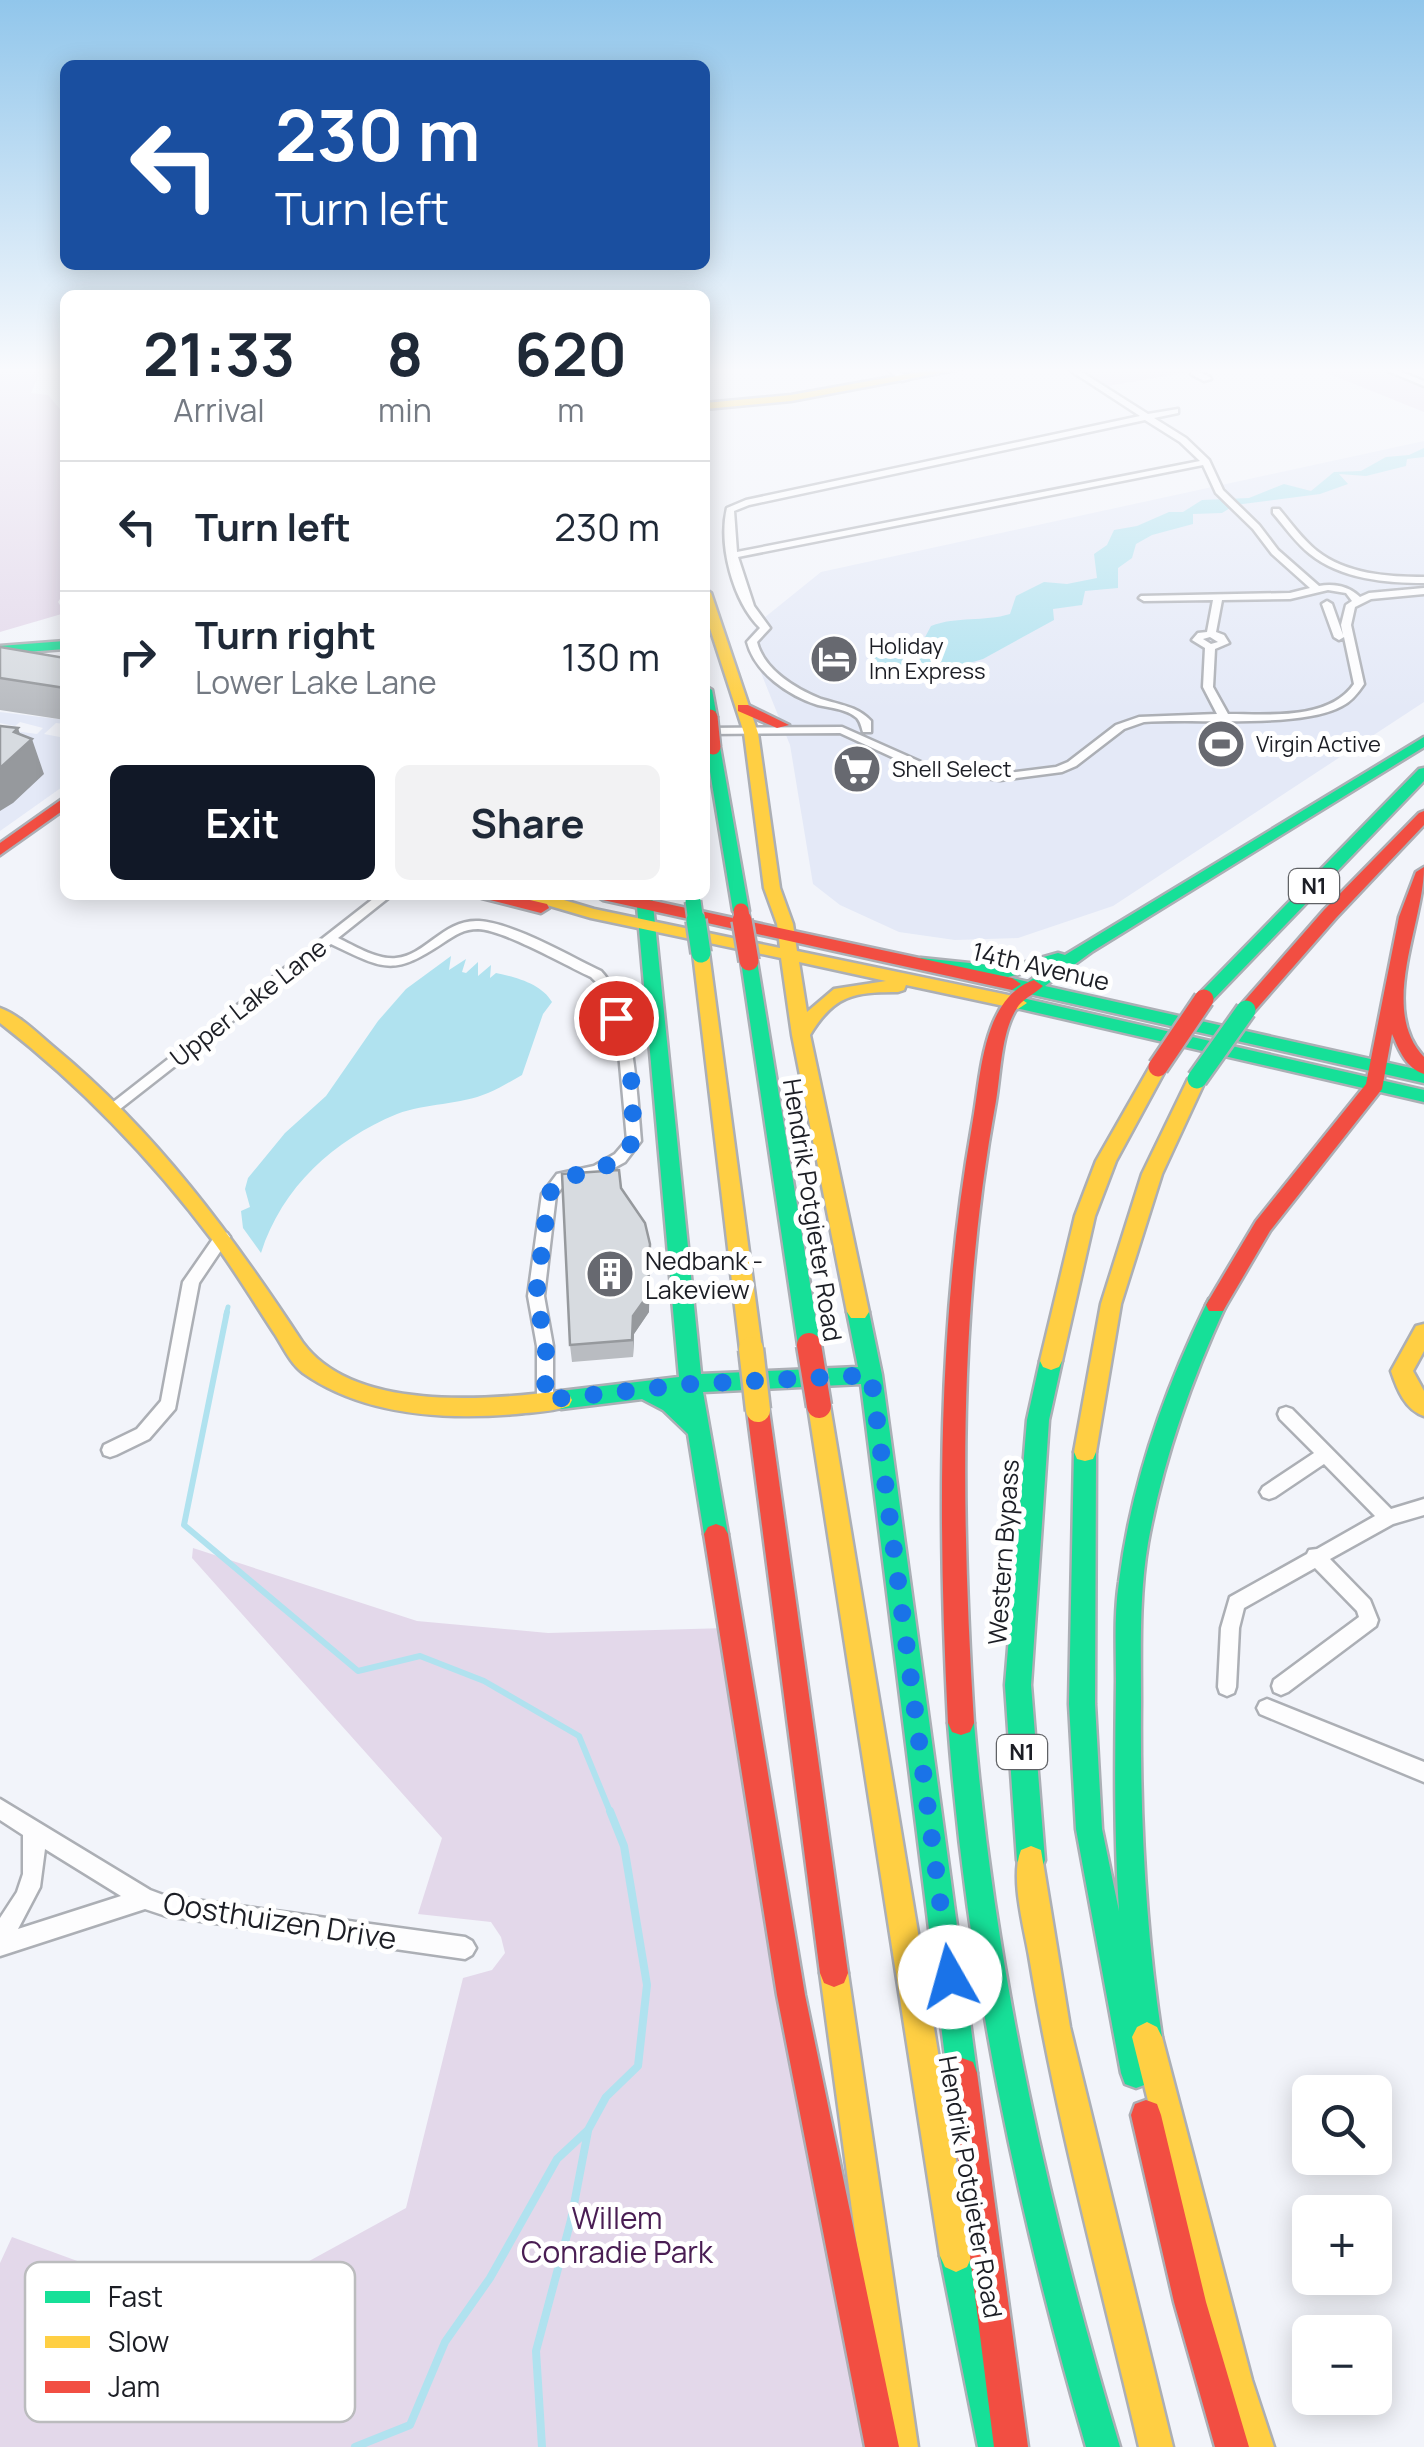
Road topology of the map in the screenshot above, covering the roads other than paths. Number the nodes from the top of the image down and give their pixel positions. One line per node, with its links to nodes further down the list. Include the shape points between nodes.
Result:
1 (843, 483): 5 (street, via 728,512)
2 (1099, 483): 5 (street)
3 (1216, 483): 6 (street)
4 (1276, 511): 7 (street, via 1327,562)
5 (735, 555): 19 (street, via 749,614 765,628 752,642 757,658)
6 (1296, 570): 8 (street); 12 (street)
7 (1424, 580)
8 (1345, 589): 10 (street); 12 (street); 14 (street)
9 (1424, 591): 10 (street)
10 (1387, 593): 14 (street)
11 (1218, 597): 12 (street); 13 (street); 18 (street)
12 (1320, 597): 14 (street); 21 (street, via 1338,632 1348,680 1336,697 1310,707)
13 (1144, 598)
14 (1354, 602): 21 (street, via 1346,625 1359,684 1351,696 1313,712)
15 (710, 608): 23 (main road)
16 (60, 641): 17 (main road)
17 (0, 647)
18 (1210, 690): 20 (street); 21 (street)
19 (814, 699): 22 (street, via 822,708); 26 (street, via 852,710 866,720)
20 (1194, 710): 21 (street); 26 (street, via 1131,717 1063,758 1004,771 940,766)
21 (1221, 712): 26 (street, via 1144,719 1120,727 1058,770 1006,776 937,770 908,761)
22 (818, 722): 24 (street); 26 (street)
23 (749, 728): 24 (main road); 24 (main road); 25 (street); 35 (main road)
24 (781, 728): 26 (street)
25 (713, 732): 86 (main road, Hendrik Potgieter Road, bridge, via 950,2232)
26 (863, 732)
27 (1424, 741): 44 (main road)
28 (1424, 772): 89 (main road, Western Bypass / N1, bridge, via 1204,999 1158,1067 1084,1216 1038,1420 1018,1685 1032,1886 1055,2027)
29 (60, 796): 32 (main road)
30 (60, 806): 33 (main road)
31 (1424, 816): 90 (main road, N1, bridge, via 1246,1010 1197,1079 1152,1174 1110,1304 1088,1421 1082,1704 1089,1830 1126,2031)
32 (0, 840)
33 (0, 850)
34 (1424, 872): 50 (main road, via 1400,931)
35 (772, 888): 42 (main road); 45 (main road, via 806,924)
36 (380, 900): 43 (street, Upper Lake Lane)
37 (506, 900): 40 (main road, via 532,907)
38 (559, 900): 40 (main road)
39 (693, 900): 85 (main road, bridge, via 864,2220)
40 (589, 905): 41 (main road); 47 (main road, via 632,935)
41 (647, 908): 42 (main road, 14th Avenue); 46 (main road, 14th Avenue); 47 (main road)
42 (786, 932): 45 (main road, 14th Avenue); 46 (main road)
43 (329, 939): 58 (street, Upper Lake Lane); 64 (street, via 394,963 460,926 490,926 587,968 604,982 625,1042 634,1140 620,1158 562,1178 549,1194 536,1296 546,1346)
44 (1087, 947): 48 (main road, via 1008,972); 51 (main road)
45 (867, 951): 48 (main road, 14th Avenue)
46 (788, 956): 49 (main road, 14th Avenue); 53 (main road)
47 (652, 960): 62 (main road)
48 (920, 963): 51 (main road, 14th Avenue)
49 (940, 985): 51 (main road, 14th Avenue); 53 (main road, via 836,991 814,1008)
50 (1396, 986): 54 (main road, via 1400,1043); 55 (main road, via 1386,1009)
51 (1019, 996): 55 (main road, 14th Avenue); 88 (main road, via 963,1224 950,1391 952,1580 972,1840 1001,2033 1041,2226)
52 (0, 1014): 58 (main road)
53 (801, 1035): 61 (main road)
54 (1424, 1068)
55 (1379, 1077): 56 (main road, 14th Avenue); 57 (main road, 14th Avenue); 91 (main road, via 1234,1268 1194,1349 1144,1512 1130,1584 1127,1776 1135,1962 1152,2068)
56 (1424, 1077)
57 (1424, 1096)
58 (110, 1110): 59 (main road)
59 (222, 1238): 64 (main road, via 306,1364 325,1378 360,1394 428,1405); 68 (street, via 192,1282 168,1404 142,1434)
60 (1424, 1332): 65 (main road, via 1402,1370)
61 (871, 1375): 62 (main road); 87 (main road)
62 (691, 1384): 63 (main road); 67 (main road)
63 (643, 1389): 64 (main road); 67 (main road, via 672,1404)
64 (545, 1400)
65 (1424, 1407)
66 (1286, 1414): 69 (street)
67 (699, 1430): 84 (main road, via 786,1963)
68 (110, 1450)
69 (1326, 1454): 70 (street); 72 (street)
70 (1270, 1492)
71 (1424, 1507): 72 (street)
72 (1388, 1518): 73 (street)
73 (1315, 1556): 74 (street, via 1370,1620); 75 (street, via 1236,1603)
74 (1281, 1686)
75 (1227, 1687)
76 (1266, 1708): 77 (street)
77 (1424, 1772)
78 (0, 1809): 79 (street, Oosthuizen Drive)
79 (33, 1831): 80 (street, Oosthuizen Drive); 81 (street, via 34,1876)
80 (145, 1899): 82 (street); 83 (street, Oosthuizen Drive)
81 (0, 1936)
82 (0, 1945)
83 (464, 1948)
84 (882, 2447)
85 (901, 2447)
86 (995, 2447)
87 (1012, 2447)
88 (1103, 2447)
89 (1156, 2447)
90 (1232, 2447)
91 (1257, 2447)

